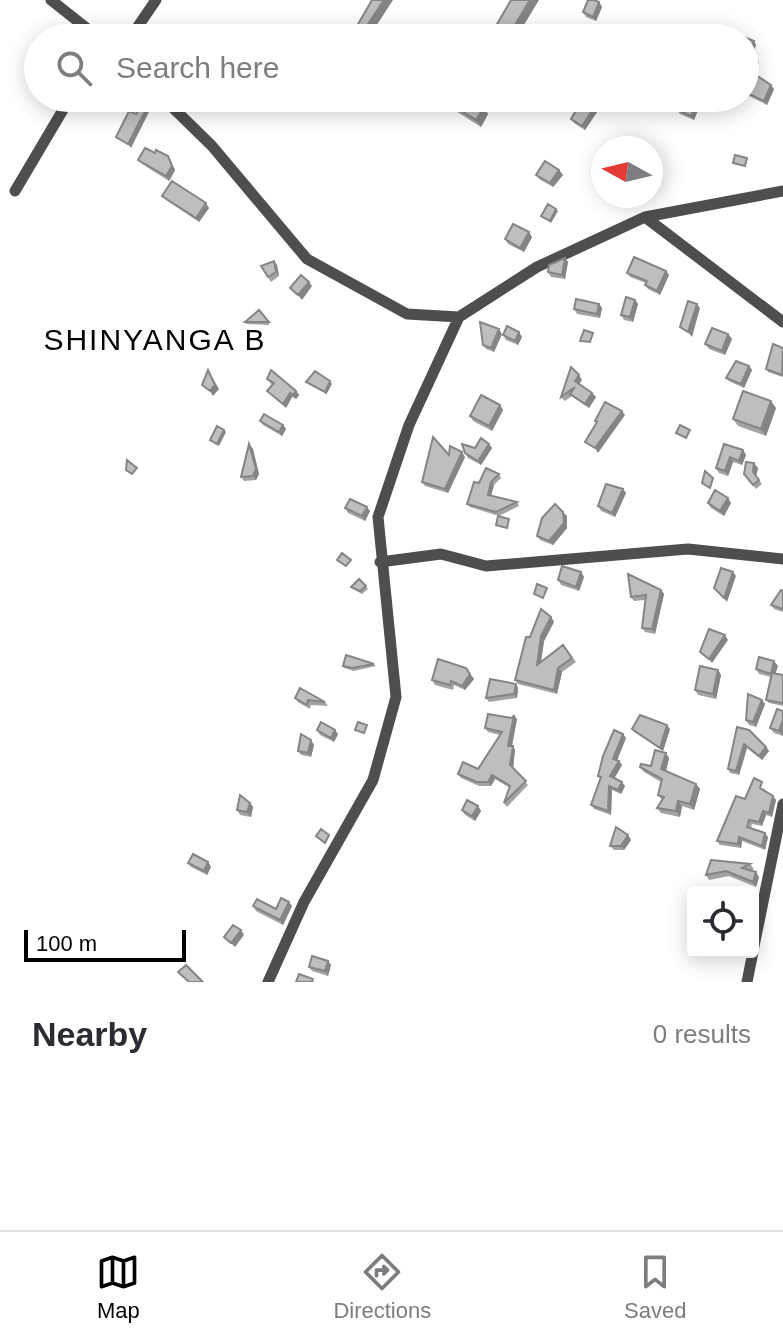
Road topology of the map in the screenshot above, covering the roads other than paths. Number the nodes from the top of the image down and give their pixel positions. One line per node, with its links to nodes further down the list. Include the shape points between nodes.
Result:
1 (51, 0): 3 (street)
2 (156, 0): 4 (street)
3 (81, 24)
4 (140, 24)
5 (62, 112): 7 (street)
6 (177, 112): 10 (street, via 307,259 407,314)
7 (15, 191)
8 (783, 191): 9 (street)
9 (645, 217): 10 (street, via 537,267); 11 (street)
10 (459, 317): 13 (street, via 409,425 378,517)
11 (783, 322)
12 (783, 559): 13 (street, via 688,549 486,566 441,554)
13 (380, 562): 17 (street, via 396,697 373,780 304,902)
14 (783, 804): 15 (street)
15 (759, 922)
16 (752, 958): 18 (street)
17 (268, 982)
18 (747, 982)

